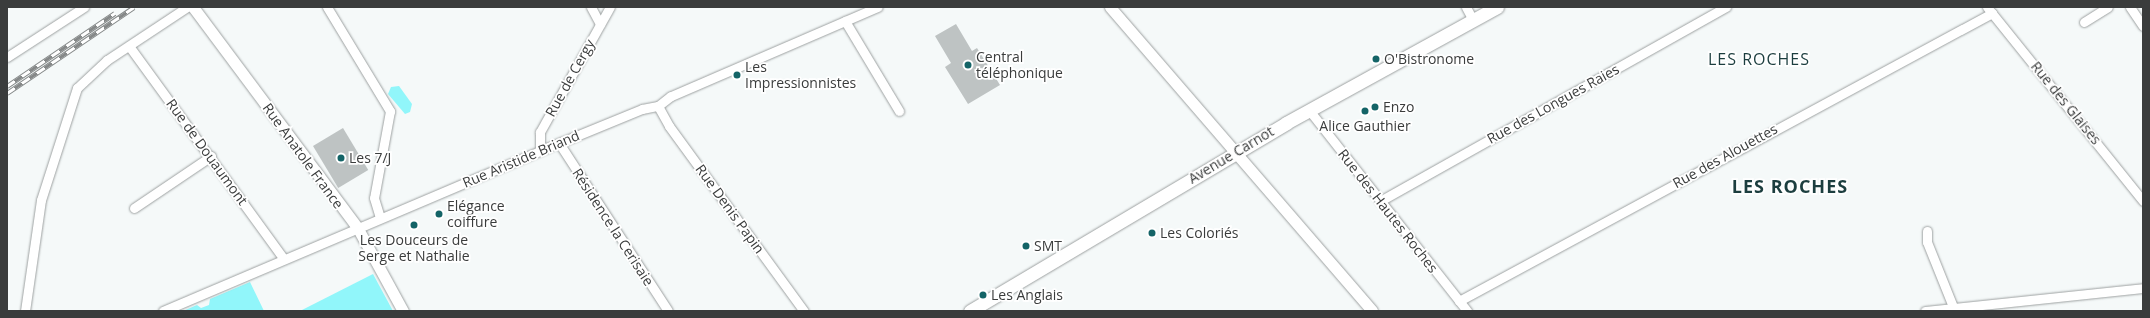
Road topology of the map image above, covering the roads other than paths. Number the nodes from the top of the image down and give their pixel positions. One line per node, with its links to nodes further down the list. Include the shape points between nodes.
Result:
1 (84, 7): 21 (street)
2 (187, 7): 20 (street)
3 (193, 7): 33 (street, Rue Anatole France)
4 (328, 7): 32 (street, via 390,112 374,198)
5 (591, 7): 18 (street)
6 (610, 7): 18 (street, Rue de Cergy)
7 (878, 7): 16 (street, Rue Aristide Briand)
8 (1110, 7): 27 (street)
9 (1466, 7): 15 (street)
10 (1497, 7): 15 (main road, Avenue Carnot)
11 (1726, 7): 29 (street, Rue des Longues Raies)
12 (2108, 7): 17 (street)
13 (2130, 7): 19 (street)
14 (1990, 10): 30 (street, Rue des Glaises); 37 (street, Rue des Alouettes)
15 (1473, 20): 23 (main road, Avenue Carnot)
16 (845, 21): 22 (street, Rue Aristide Briand, via 671,96); 24 (street)
17 (2084, 22)
18 (600, 24): 26 (street, Rue de Cergy, via 540,132)
19 (2143, 26)
20 (129, 46): 28 (street, Rue de Douaumont); 39 (street, via 107,60 77,88 41,200)
21 (7, 57)
22 (658, 106): 25 (street, Rue Aristide Briand, via 642,109); 43 (street, Rue Denis Papin, via 669,126)
23 (1309, 110): 27 (main road, Avenue Carnot); 29 (street, Rue des Hautes Roches)
24 (899, 112)
25 (559, 143): 26 (street, Rue Aristide Briand); 42 (street, Résidence la Cerisaie)
26 (540, 151): 32 (street, Rue Aristide Briand)
27 (1236, 152): 44 (main road, Avenue Carnot); 45 (street)
28 (212, 156): 31 (street); 35 (street, Rue de Douaumont)
29 (1380, 201): 37 (street, Rue des Hautes Roches)
30 (2143, 201)
31 (134, 208)
32 (380, 218): 33 (street, Rue Aristide Briand)
33 (357, 227): 35 (street, Rue Aristide Briand); 41 (street, Rue Anatole France)
34 (1927, 231): 38 (street, via 1927,242)
35 (283, 258): 40 (street, Rue Aristide Briand)
36 (2143, 288): 38 (street)
37 (1459, 301): 46 (street, Rue des Hautes Roches)
38 (1954, 309): 47 (street)
39 (26, 311)
40 (163, 311)
41 (403, 311)
42 (668, 311)
43 (804, 311)
44 (970, 311)
45 (1372, 311)
46 (1467, 311)
47 (1925, 311)

